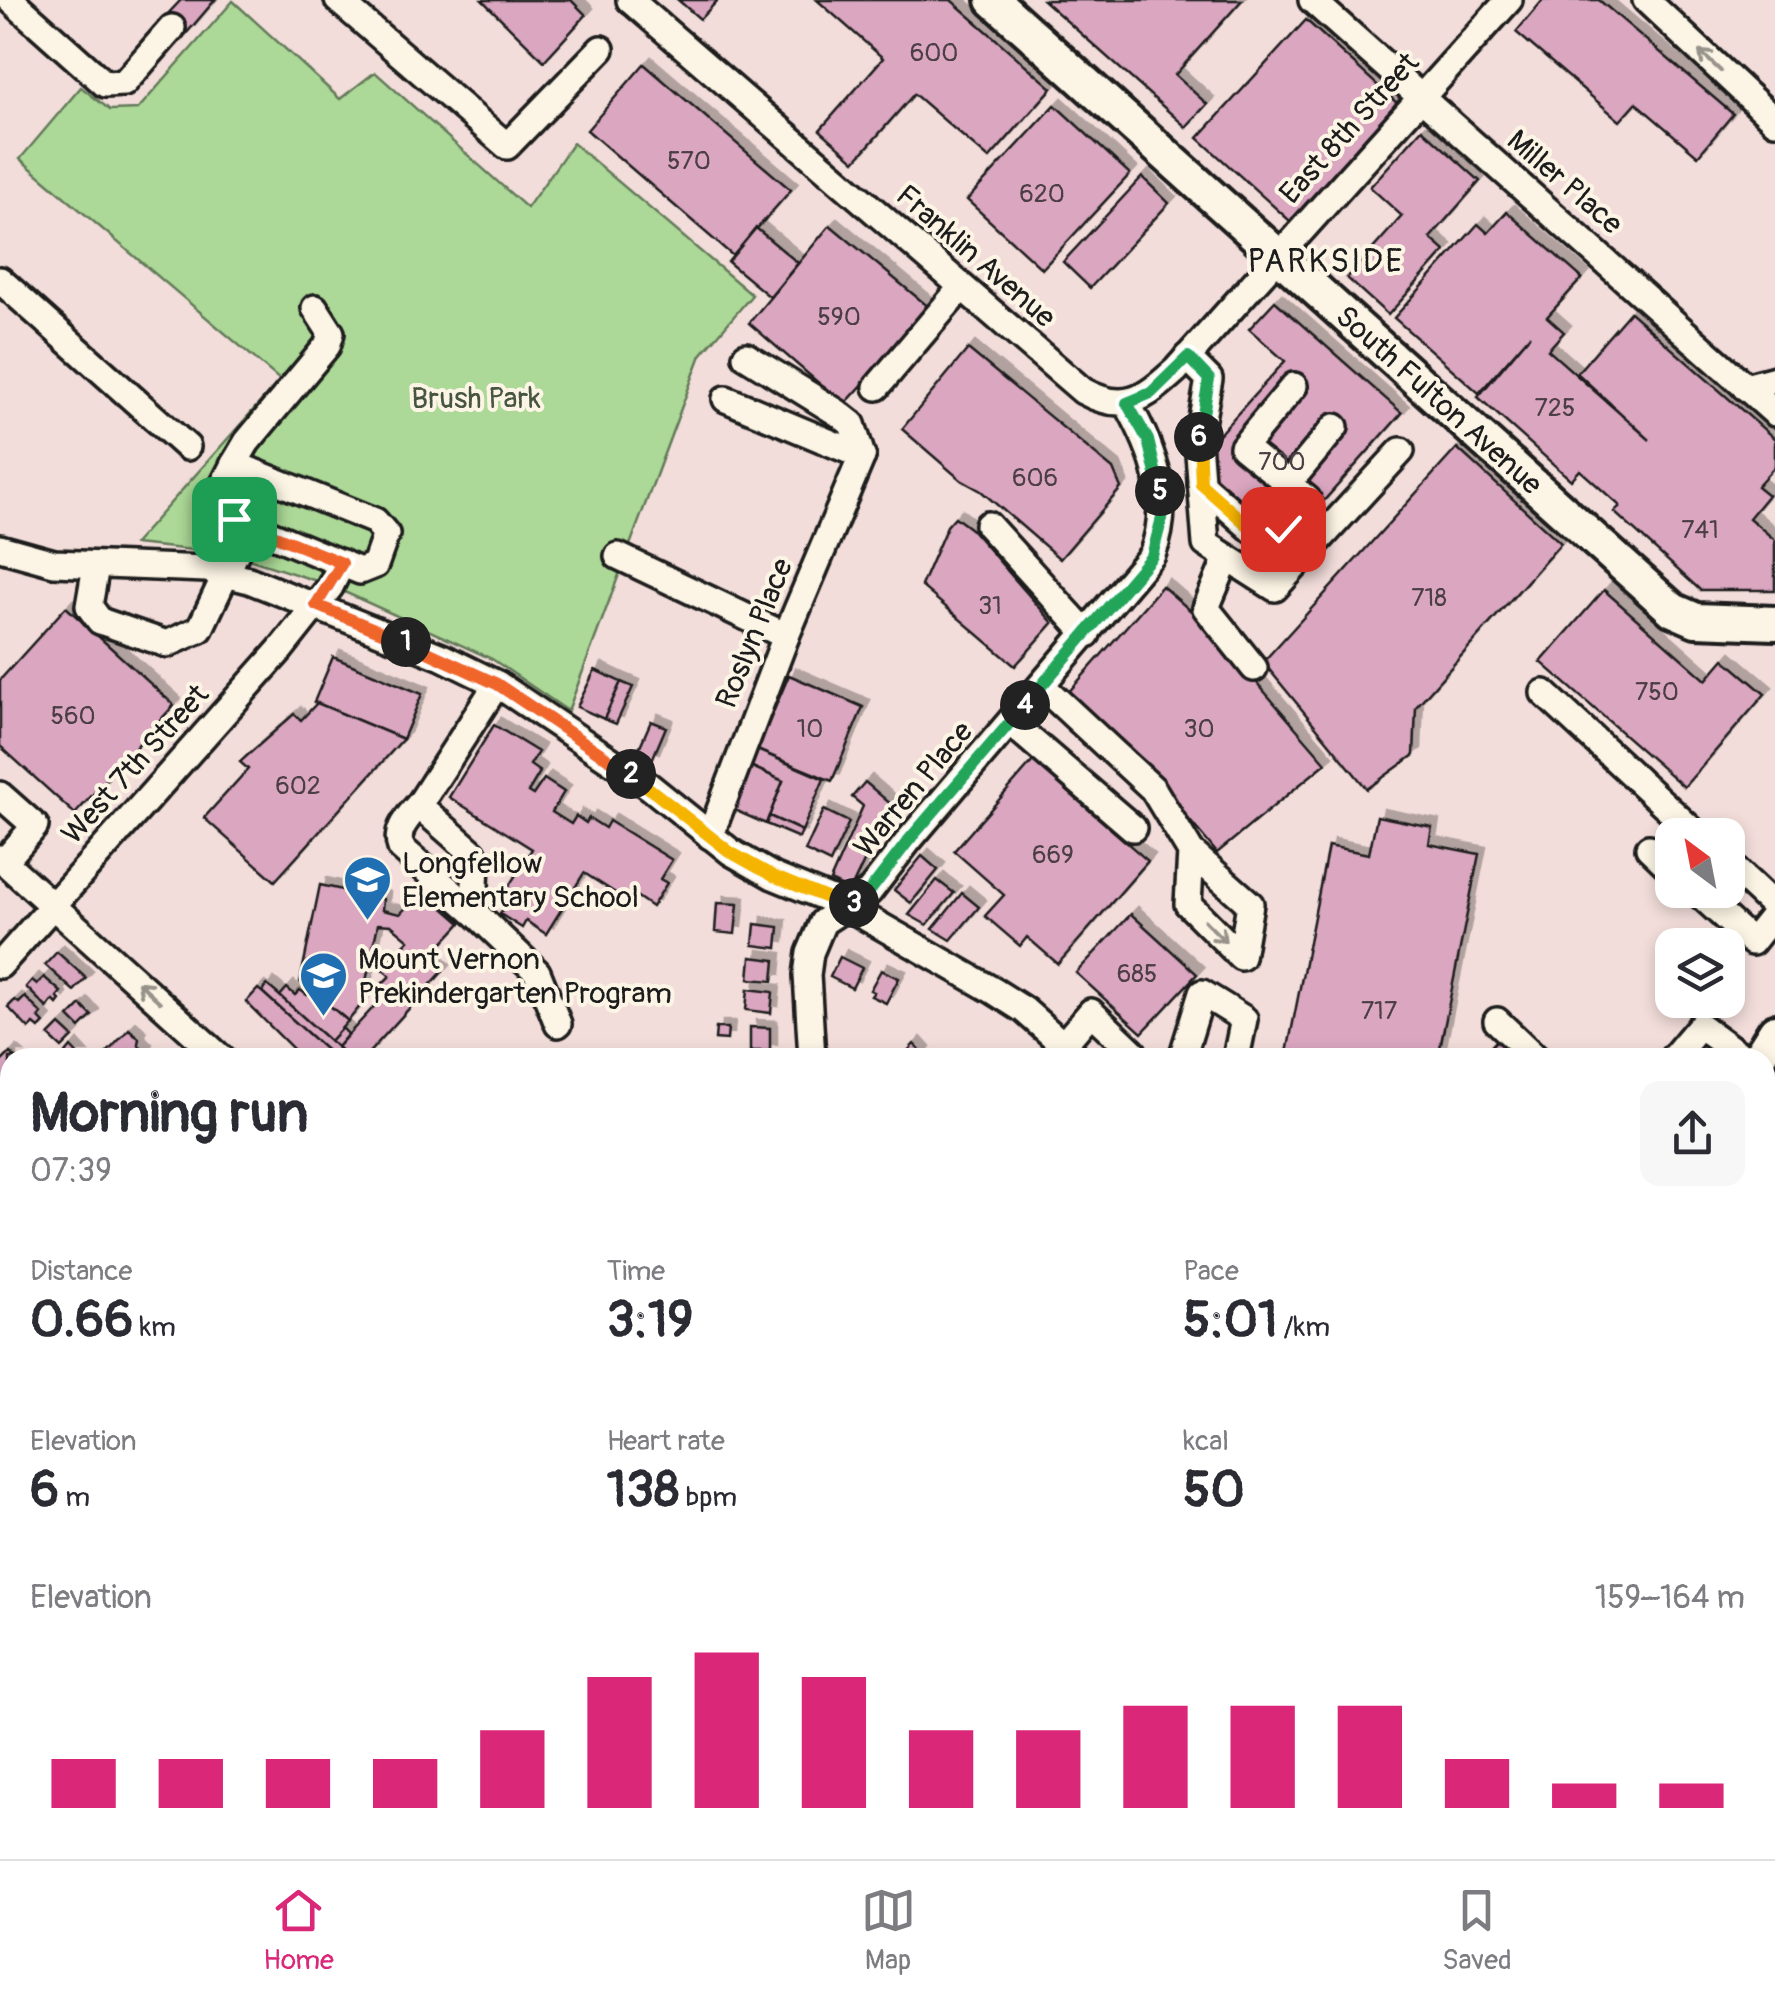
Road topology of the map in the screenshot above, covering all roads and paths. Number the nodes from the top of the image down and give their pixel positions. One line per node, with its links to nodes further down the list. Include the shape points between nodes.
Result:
1 (11, 0): 8 (street, via 112,85 133,75)
2 (338, 0): 9 (street, via 507,146)
3 (630, 0): 14 (street, Franklin Avenue)
4 (994, 0): 12 (main road, South Fulton Avenue)
5 (1312, 0): 10 (street, Miller Place)
6 (1509, 0): 10 (street, East 8th Street)
7 (1646, 0): 11 (street, one-way to 7)
8 (172, 28)
9 (601, 49)
10 (1419, 98): 12 (street, East 8th Street); 20 (street, Miller Place)
11 (1775, 121)
12 (1278, 255): 17 (street); 41 (main road, South Fulton Avenue, via 1673,610 1696,620)
13 (0, 280): 26 (street)
14 (961, 288): 21 (street); 23 (street, Franklin Avenue, via 1083,390)
15 (315, 308): 29 (street, via 331,333 327,346)
16 (746, 356): 28 (street, via 852,424)
17 (1188, 357): 23 (street, via 1151,393); 30 (street, via 1209,379 1198,441)
18 (1775, 379): 20 (street)
19 (1294, 386): 31 (street, via 1243,447)
20 (1746, 386): 24 (street, Miller Place)
21 (877, 387)
22 (726, 399): 28 (street)
23 (1127, 403): 42 (street, Warren Place, via 1155,466 1160,534 1152,556)
24 (1775, 413)
25 (1335, 426): 31 (street)
26 (187, 447)
27 (1401, 452): 36 (street, via 1275,588)
28 (862, 456): 43 (street, Roslyn Place)
29 (234, 464): 32 (street, via 214,503 220,513); 37 (street, via 384,528 371,569)
30 (1201, 484): 31 (street, via 1263,536 1283,529 1307,499); 36 (street, via 1206,544)
31 (1288, 484)
32 (249, 525): 37 (street); 39 (street)
33 (988, 525): 42 (street)
34 (0, 548): 38 (street)
35 (618, 556): 43 (street)
36 (1226, 558): 44 (street, via 1206,608)
37 (342, 563): 40 (street, West 7th Street)
38 (96, 566): 39 (street); 39 (street, via 89,606 100,621 167,644 200,629)
39 (226, 574): 40 (street)
40 (316, 605): 45 (street); 59 (street, West 7th Street)
41 (1775, 623)
42 (1088, 634): 46 (street, Warren Place)
43 (786, 636): 53 (street, Roslyn Place)
44 (1254, 668)
45 (497, 684): 50 (street); 53 (street, via 649,786)
46 (1042, 686): 48 (street, Warren Place); 55 (street, via 1153,789)
47 (1544, 694): 51 (street)
48 (1010, 723): 52 (street); 60 (street, Warren Place, via 869,892)
49 (2, 802): 57 (street, via 34,826)
50 (421, 802): 63 (street, via 473,853); 63 (street, via 400,828 400,848)
51 (1679, 818)
52 (1133, 828)
53 (710, 836): 60 (street, via 773,876)
54 (1649, 848): 56 (street)
55 (1191, 852)
56 (1655, 854)
57 (2, 860): 59 (street)
58 (1745, 880): 62 (street)
59 (54, 904): 64 (street, West 7th Street); 67 (street, one-way to 59)
60 (846, 906): 68 (street, Warren Place, via 823,922 810,953); 69 (street, via 994,991)
61 (1715, 908): 62 (street, via 1752,942)
62 (1775, 910)
63 (474, 912): 66 (street, via 537,972)
64 (0, 966)
65 (1497, 1021): 74 (street)
66 (558, 1024)
67 (210, 1048)
68 (811, 1048)
69 (1067, 1048)
70 (1073, 1048): 71 (street, via 1092,1012)
71 (1129, 1048)
72 (1185, 1048): 73 (street, via 1202,993 1244,1019)
73 (1238, 1048)
74 (1525, 1048)
75 (1681, 1048): 76 (street, via 1700,1026)
76 (1730, 1048)

